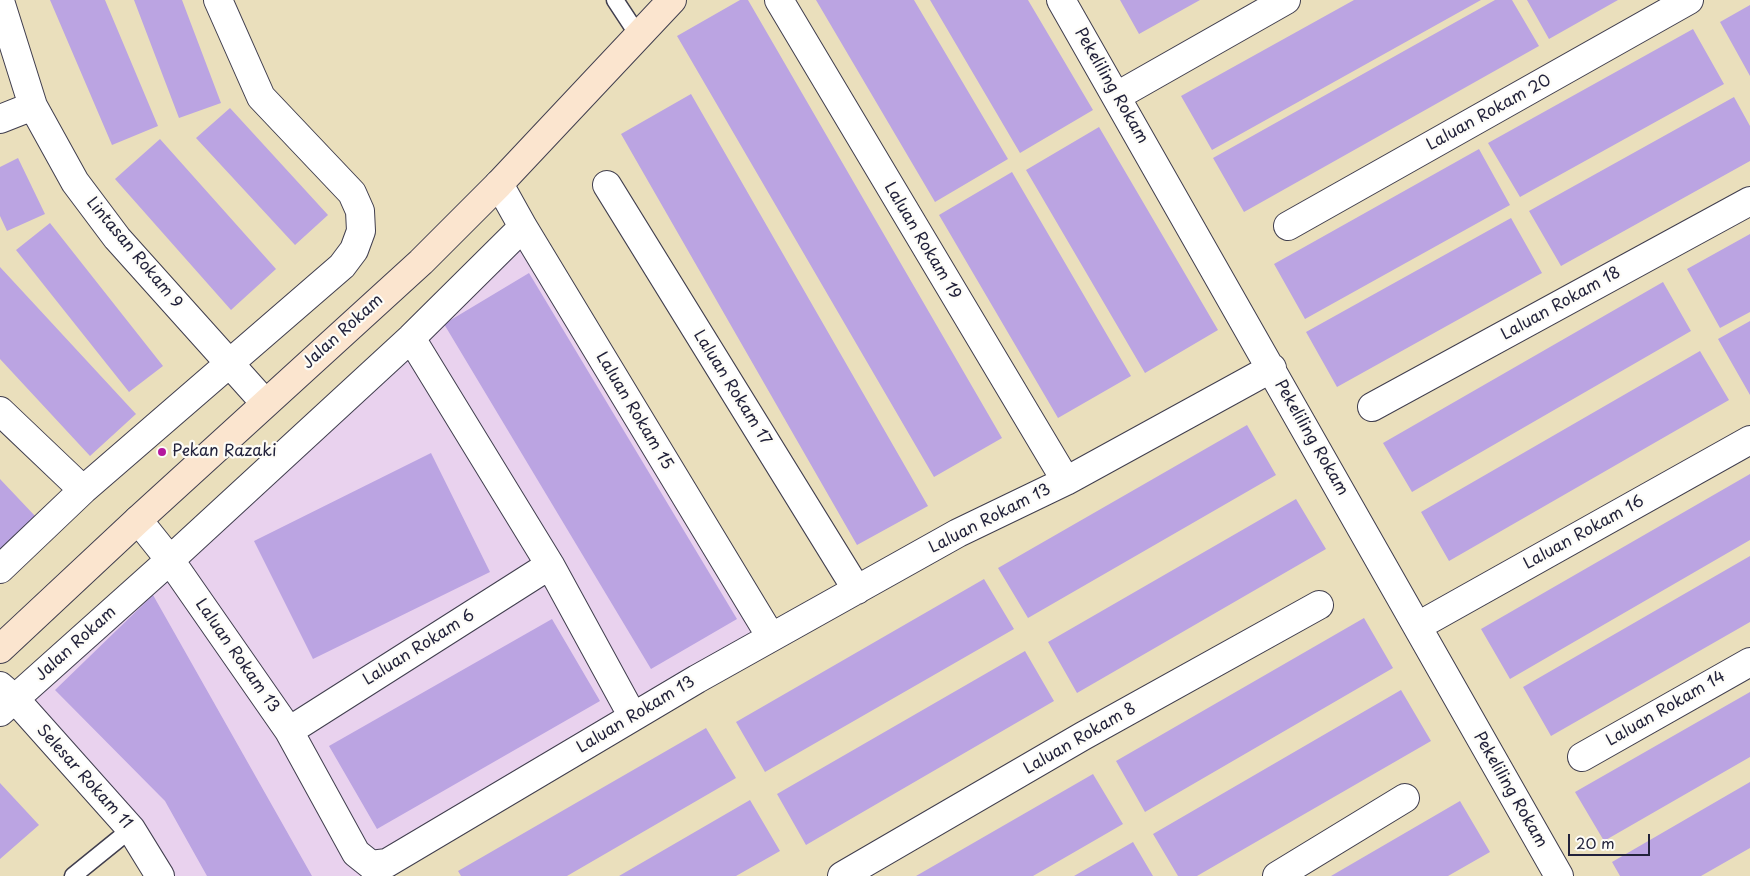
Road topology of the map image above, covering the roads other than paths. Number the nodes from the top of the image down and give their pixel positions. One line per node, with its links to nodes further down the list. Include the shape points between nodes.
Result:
1 (218, 0): 19 (street, via 261,97 352,193 360,211 361,231 354,250 342,266)
2 (615, 0): 9 (lane)
3 (672, 0): 9 (main road, Jalan Rokam)
4 (779, 0): 25 (street, Laluan Rokam 19)
5 (1061, 0): 10 (street, Pekeliling Rokam)
6 (1286, 0): 10 (street)
7 (1689, 0): 16 (street, Laluan Rokam 20)
8 (0, 1): 11 (street, Lintasan Rokam 9)
9 (638, 36): 13 (main road, Jalan Rokam)
10 (1117, 96): 20 (street, Pekeliling Rokam)
11 (34, 106): 12 (street); 19 (street, Lintasan Rokam 9, via 75,182 117,238)
12 (0, 119)
13 (499, 184): 17 (street, Laluan Rokam 15); 21 (main road, Jalan Rokam, via 421,262)
14 (607, 185): 31 (street, Laluan Rokam 17)
15 (1750, 200): 22 (street, Laluan Rokam 18)
16 (1288, 226)
17 (523, 227): 18 (street, Jalan Rokam); 34 (street, Laluan Rokam 15)
18 (410, 338): 28 (street, Jalan Rokam); 29 (street)
19 (230, 364): 21 (street, Lintasan Rokam 9); 26 (street)
20 (1272, 368): 25 (street, Laluan Rokam 13); 33 (street, Pekeliling Rokam)
21 (265, 403): 27 (main road, Jalan Rokam)
22 (1372, 407)
23 (0, 411): 26 (street)
24 (1750, 440): 33 (street, Laluan Rokam 16)
25 (1066, 481): 31 (street, Laluan Rokam 13, via 958,534)
26 (83, 490): 30 (street)
27 (138, 520): 28 (street, Laluan Rokam 13); 35 (main road, Jalan Rokam)
28 (170, 560): 37 (street, Jalan Rokam); 39 (street, Laluan Rokam 13)
29 (550, 566): 38 (street); 39 (street, Laluan Rokam 6)
30 (0, 569)
31 (857, 590): 34 (street, Laluan Rokam 13)
32 (1319, 605): 46 (street, Laluan Rokam 8, via 1083,736)
33 (1418, 626): 48 (street, Pekeliling Rokam)
34 (771, 637): 38 (street, Laluan Rokam 13)
35 (0, 649)
36 (1750, 662): 40 (street, Laluan Rokam 14)
37 (5, 699): 42 (street, Selesar Rokam 11)
38 (633, 717): 43 (street, Laluan Rokam 13)
39 (289, 731): 43 (street, Laluan Rokam 13)
40 (1582, 757)
41 (1405, 798): 47 (street)
42 (131, 829): 44 (lane); 45 (street, Selesar Rokam 11)
43 (368, 871)
44 (73, 876)
45 (160, 876)
46 (842, 876)
47 (1277, 876)
48 (1559, 876)

